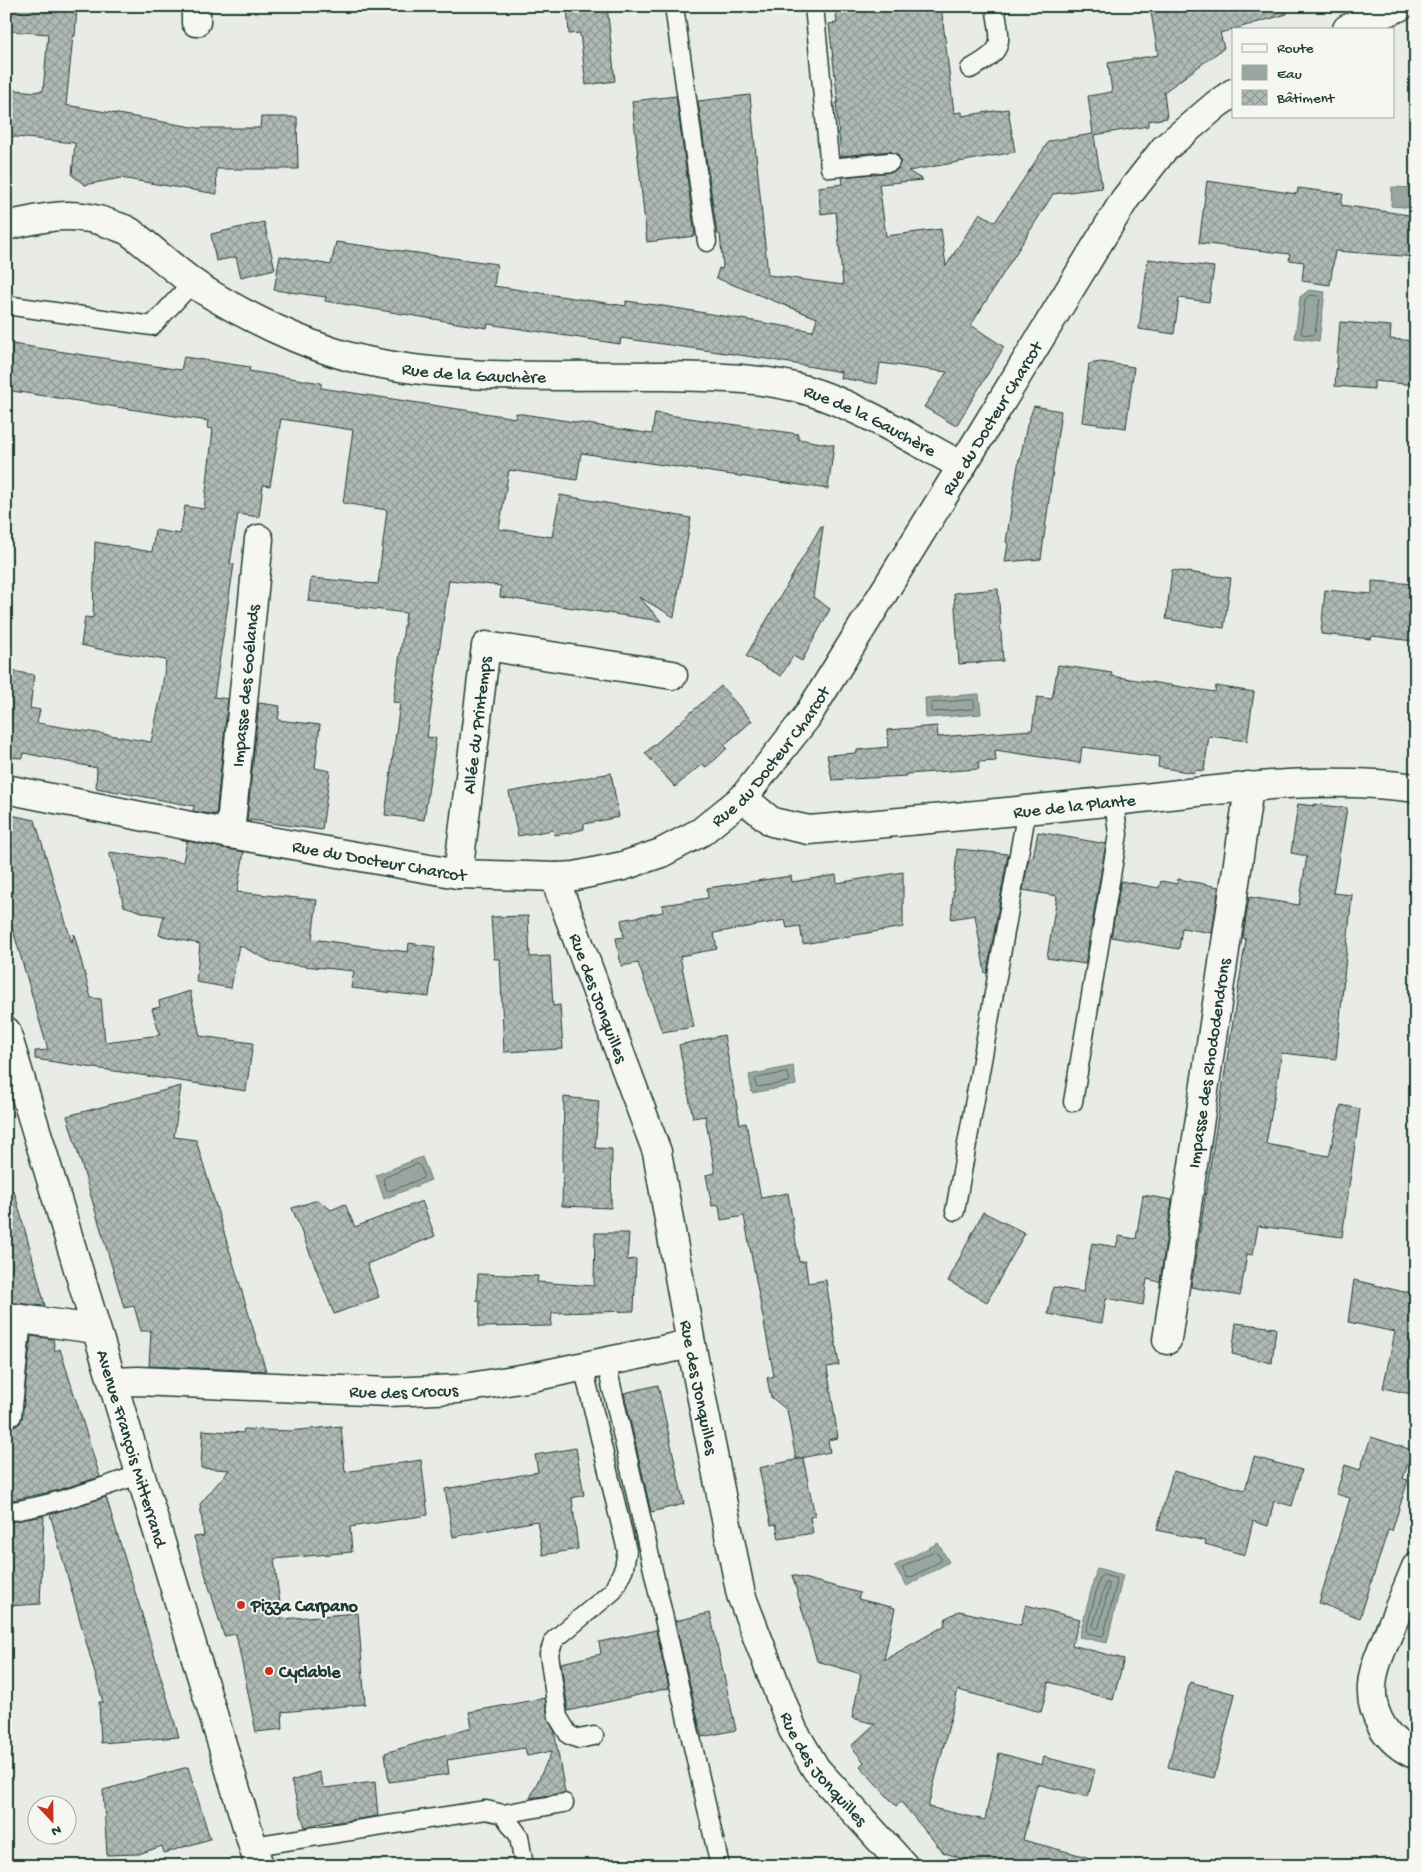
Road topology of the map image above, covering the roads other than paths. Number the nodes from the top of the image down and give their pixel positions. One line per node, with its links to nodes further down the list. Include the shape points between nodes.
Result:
1 (674, 6): 10 (lane)
2 (814, 6): 8 (lane, via 830,168)
3 (995, 6): 6 (lane, via 998,48 990,58)
4 (1401, 6): 5 (street)
5 (1349, 28)
6 (970, 69)
7 (1232, 94): 13 (street, Rue du Docteur Charcot, via 1164,148 1125,198)
8 (890, 162)
9 (6, 226): 11 (street, Rue de la Gauchère, via 53,216 72,215 99,220 127,230)
10 (708, 242)
11 (193, 282): 12 (lane, via 152,326); 13 (street, Rue de la Gauchère, via 225,303 321,348 402,368 470,375 693,377 757,381 805,390 851,408)
12 (6, 305)
13 (962, 466): 19 (street, Rue du Docteur Charcot, via 806,718)
14 (259, 538): 22 (street, Impasse des Goélands)
15 (673, 674): 23 (street, Allée du Printemps, via 486,646)
16 (1248, 786): 17 (street, Rue de la Plante, via 1323,782); 20 (street, Rue de la Plante); 30 (street, Impasse des Rhododendrons)
17 (1416, 788)
18 (6, 789): 22 (street, Rue du Docteur Charcot)
19 (743, 798): 21 (street, Rue de la Plante, via 772,822 809,830); 24 (street, Rue du Docteur Charcot, via 701,832 661,853 623,866)
20 (1114, 801): 21 (street, Rue de la Plante); 26 (lane, via 1118,834)
21 (1022, 810): 27 (lane, via 1024,826)
22 (230, 834): 23 (street, Rue du Docteur Charcot)
23 (458, 874): 24 (street, Rue du Docteur Charcot)
24 (557, 877): 31 (street, Rue des Jonquilles, via 559,890 657,1152)
25 (6, 1031): 29 (street, Avenue François Mitterrand)
26 (1073, 1102)
27 (955, 1211)
28 (14, 1318): 29 (street); 34 (lane)
29 (96, 1329): 33 (street, Avenue François Mitterrand)
30 (1167, 1340)
31 (691, 1344): 32 (street, Rue des Crocus); 45 (street, Rue des Jonquilles, via 741,1595 793,1730 816,1769)
32 (594, 1364): 33 (street, Rue des Crocus, via 458,1389 388,1392); 38 (lane, via 627,1551 624,1568 613,1591 554,1640 549,1654 558,1717 569,1735 579,1739); 44 (lane)
33 (113, 1382): 35 (street, Avenue François Mitterrand)
34 (12, 1416)
35 (141, 1474): 36 (lane, via 25,1510); 42 (street, Avenue François Mitterrand)
36 (6, 1512)
37 (1416, 1567): 39 (street, via 1380,1655 1372,1684 1372,1702 1378,1722 1390,1738)
38 (594, 1736)
39 (1416, 1755)
40 (564, 1804): 41 (lane)
41 (503, 1814): 42 (lane, via 486,1810); 43 (lane, via 519,1836)
42 (256, 1856)
43 (524, 1866)
44 (720, 1866)
45 (904, 1866)

